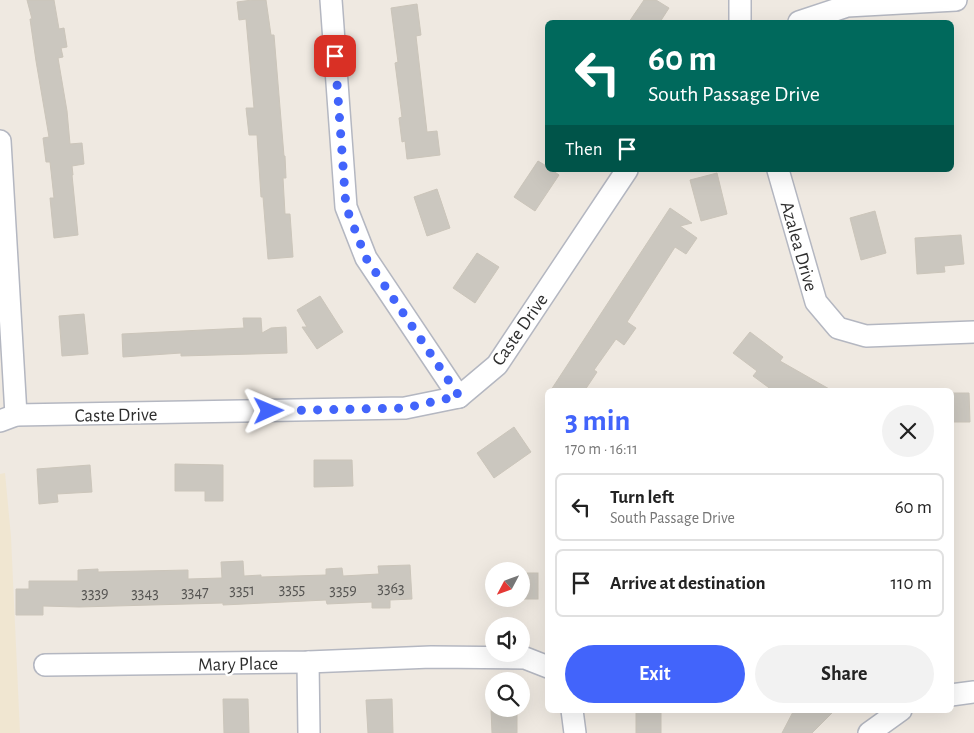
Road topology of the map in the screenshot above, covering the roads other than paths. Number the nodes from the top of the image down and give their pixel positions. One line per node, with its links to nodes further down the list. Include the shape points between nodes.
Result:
1 (331, 0): 10 (street, via 346,207 366,258)
2 (740, 0): 4 (street)
3 (956, 0): 5 (street, via 847,6)
4 (740, 20)
5 (805, 20)
6 (0, 141): 11 (street)
7 (626, 172): 10 (street, Caste Drive, via 497,364)
8 (779, 172): 9 (street, Azalea Drive, via 816,302 838,328 866,336)
9 (974, 332)
10 (459, 396): 11 (street, Caste Drive, via 405,408)
11 (8, 418)
12 (308, 662): 13 (street, Mary Place); 14 (street, Mary Place, via 431,657 525,658); 19 (street)
13 (45, 665)
14 (545, 666)
15 (974, 692): 16 (street)
16 (954, 695)
17 (572, 713): 20 (street)
18 (897, 713): 21 (street)
19 (309, 733)
20 (575, 733)
21 (870, 733)

